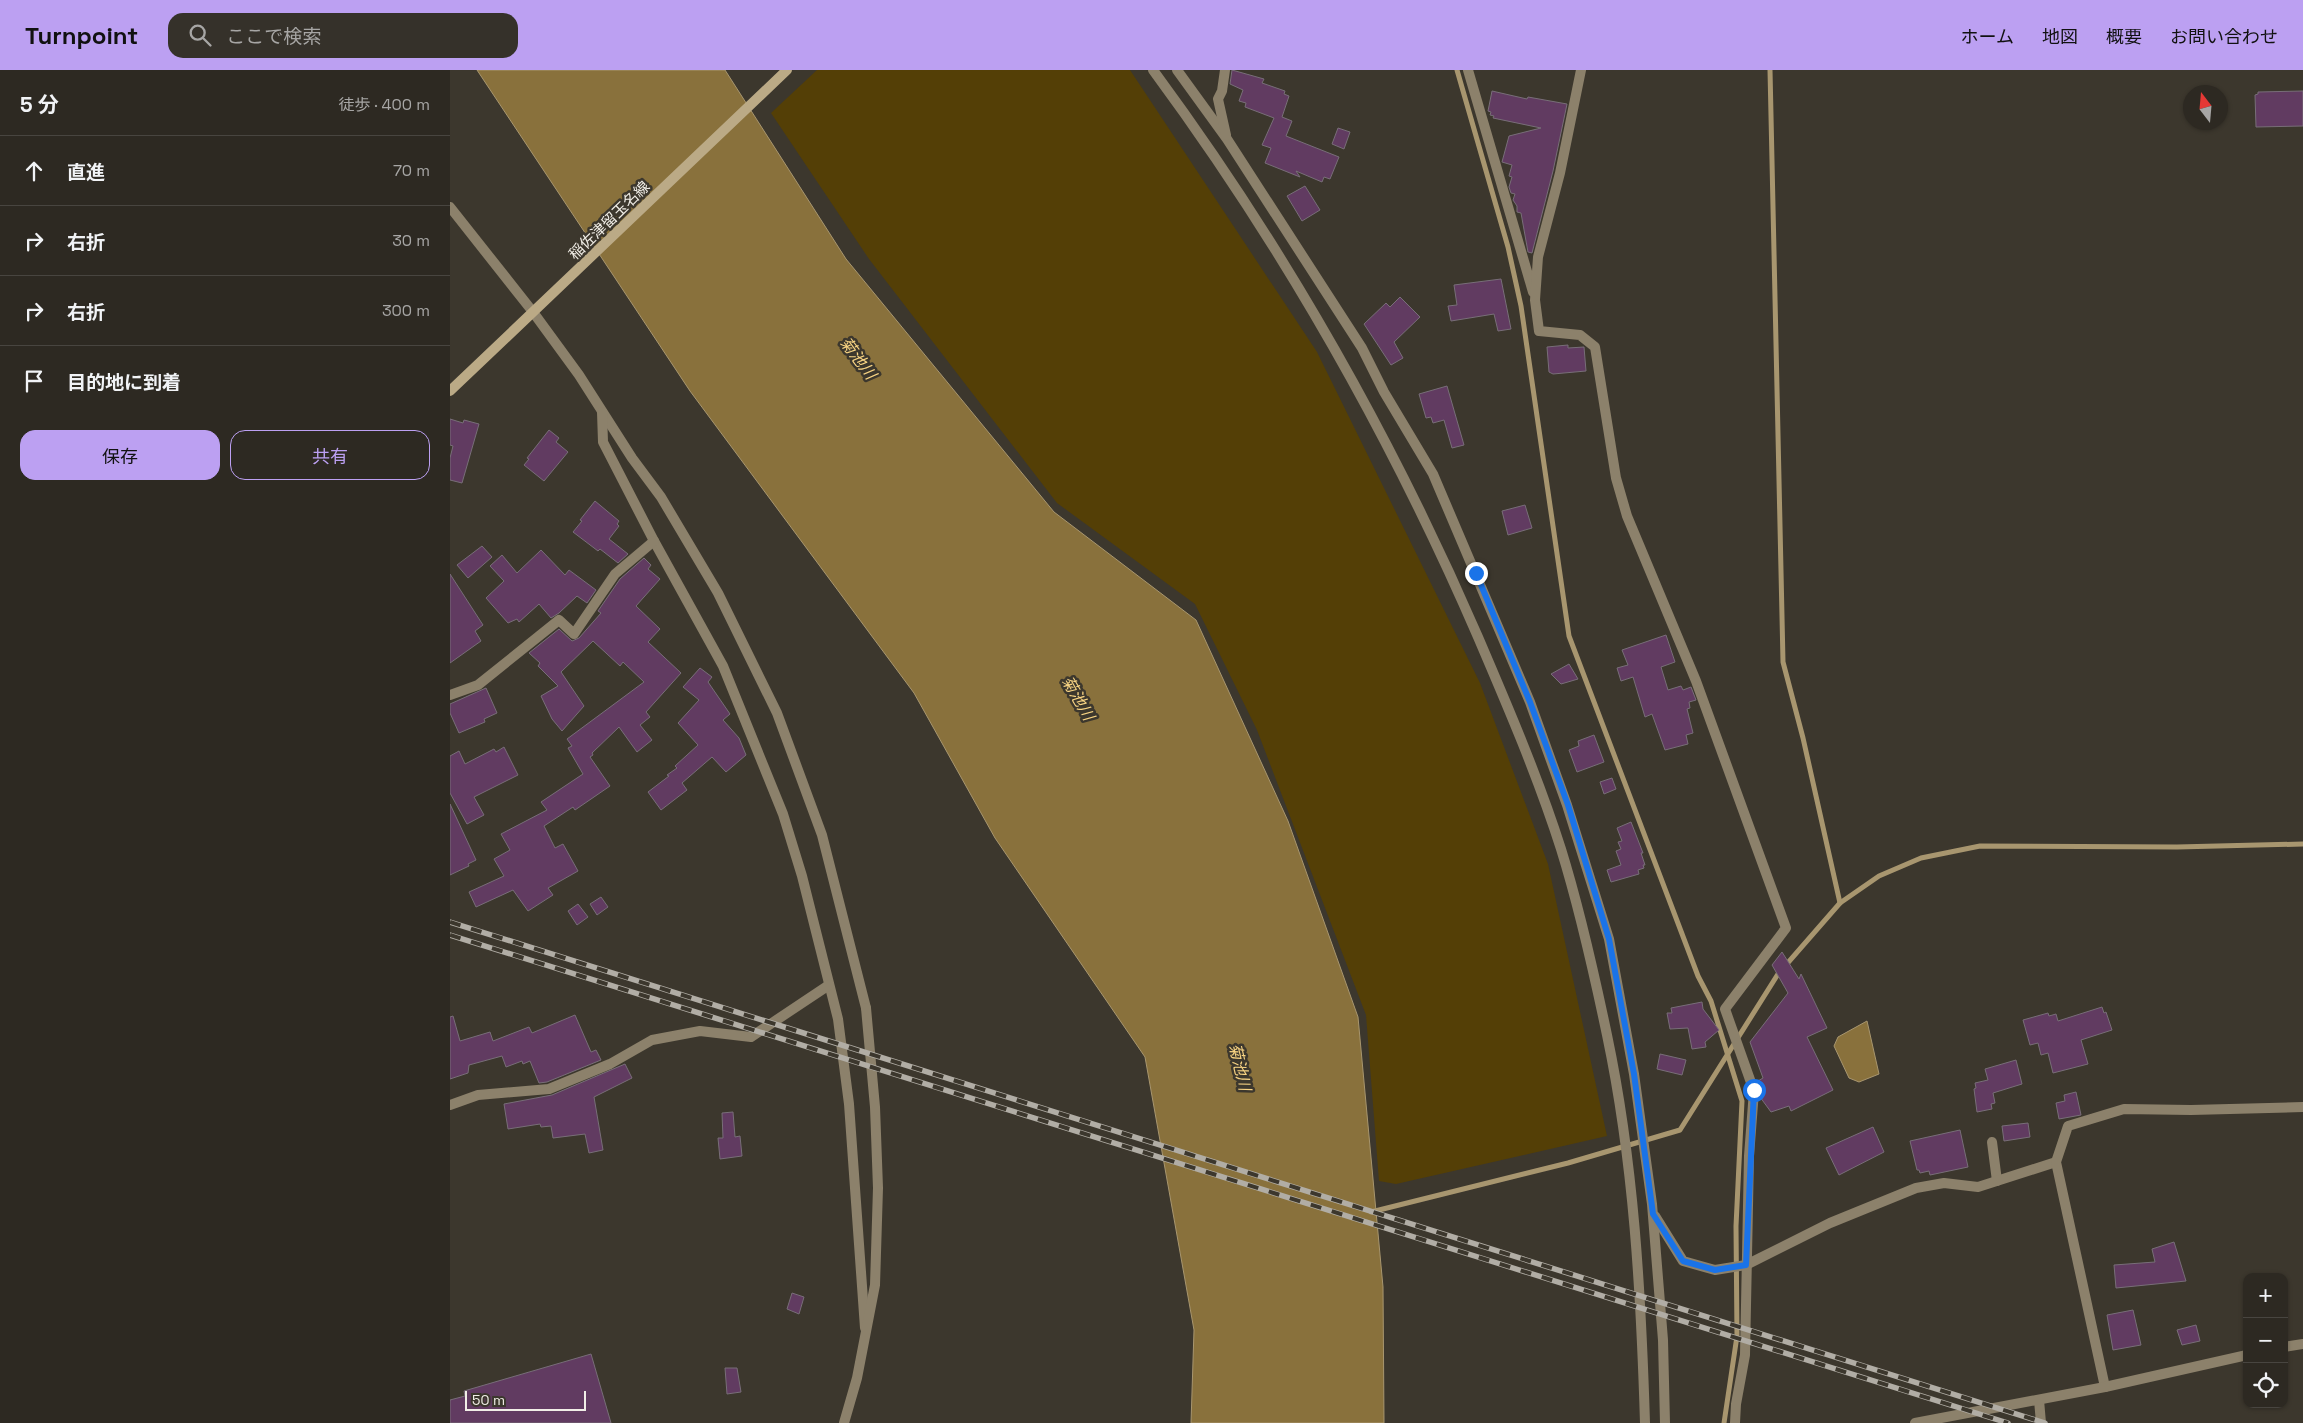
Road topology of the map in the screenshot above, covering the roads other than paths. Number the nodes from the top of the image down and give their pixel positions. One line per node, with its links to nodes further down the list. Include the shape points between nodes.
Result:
1 (788, 70): 10 (main road, 稲佐津留玉名線)
2 (1153, 70): 30 (street, via 1223,168 1326,331 1439,546 1518,730 1561,850 1608,1039 1634,1220)
3 (1177, 70): 7 (street)
4 (1225, 70): 7 (street, via 1218,99)
5 (1468, 70): 9 (street)
6 (1581, 70): 9 (street, via 1560,173 1538,256)
7 (1227, 139): 21 (street, via 1362,348 1433,474 1530,702 1568,805 1609,939 1634,1074)
8 (450, 207): 10 (street)
9 (1535, 300): 22 (street, via 1539,331 1580,335 1595,347 1616,478 1627,516 1696,681 1786,928 1725,1009 1754,1090)
10 (533, 312): 11 (main road, 稲佐津留玉名線); 12 (street)
11 (450, 391)
12 (602, 412): 13 (street, via 603,442); 23 (street, via 661,497 718,593 777,714 822,835 866,1008 875,1107 878,1188 875,1285)
13 (654, 541): 14 (street, via 615,574 574,634 559,620 478,685); 15 (street, via 723,666 752,735 783,814)
14 (450, 696)
15 (829, 985): 16 (street, via 751,1037 700,1031 652,1040 610,1064 549,1089 478,1095); 23 (street, via 838,1019 849,1104)
16 (450, 1105)
17 (2303, 1108): 19 (street, via 2124,1108 2068,1126)
18 (1992, 1142): 20 (street)
19 (2056, 1162): 20 (street); 27 (street)
20 (1997, 1181): 22 (street, via 1978,1187 1944,1183 1916,1188 1830,1223)
21 (1653, 1214): 22 (street, via 1683,1261 1715,1270); 31 (street, via 1664,1340)
22 (1746, 1265): 32 (street, via 1745,1355)
23 (866, 1335): 29 (street)
24 (2303, 1344): 25 (street)
25 (2288, 1346)
26 (2243, 1356): 27 (street)
27 (2105, 1387): 28 (street)
28 (2039, 1400): 33 (street); 34 (street)
29 (844, 1423)
30 (1645, 1423)
31 (1665, 1423)
32 (1736, 1423)
33 (1915, 1423)
34 (2041, 1423)

